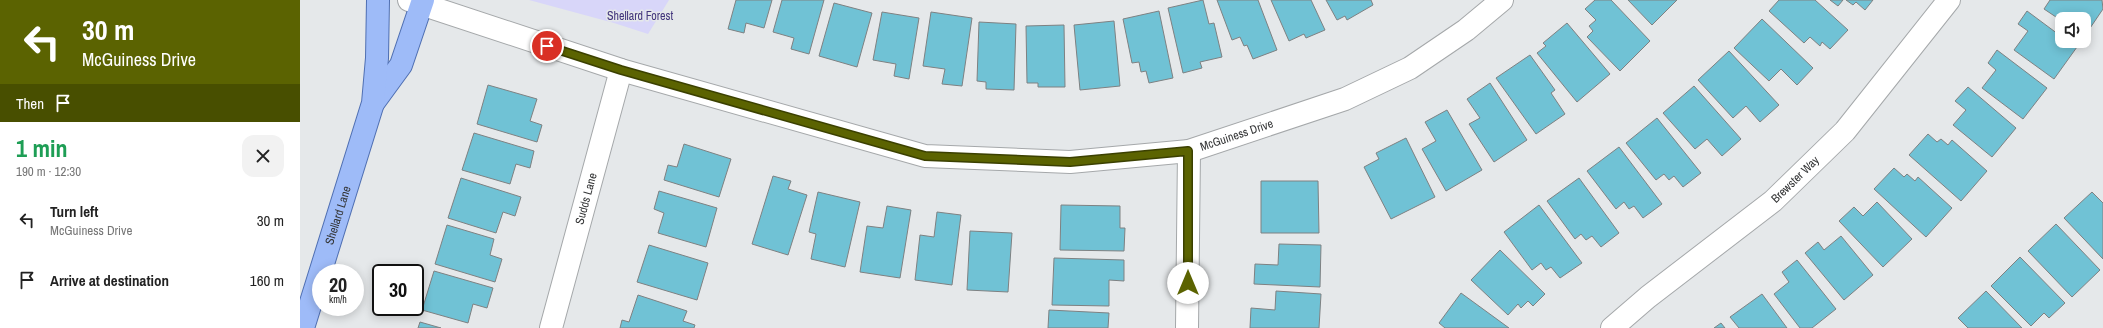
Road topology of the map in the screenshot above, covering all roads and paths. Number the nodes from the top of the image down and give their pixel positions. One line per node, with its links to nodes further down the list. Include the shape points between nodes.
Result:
1 (378, 0): 6 (main road, Shellard Lane)
2 (1502, 0): 7 (street, McGuiness Drive, via 1466,30 1410,68 1345,99)
3 (1949, 0): 11 (street, Brewster Way, via 1845,131 1779,196)
4 (418, 1): 5 (street, McGuiness Drive); 6 (main road, Shellard Lane, via 401,65)
5 (621, 70): 7 (street, McGuiness Drive, via 925,156 1070,162); 9 (street, Sudds Lane)
6 (373, 103): 8 (main road, Shellard Lane)
7 (1188, 151): 10 (street)
8 (303, 328)
9 (551, 328)
10 (1187, 328)
11 (1612, 328)

